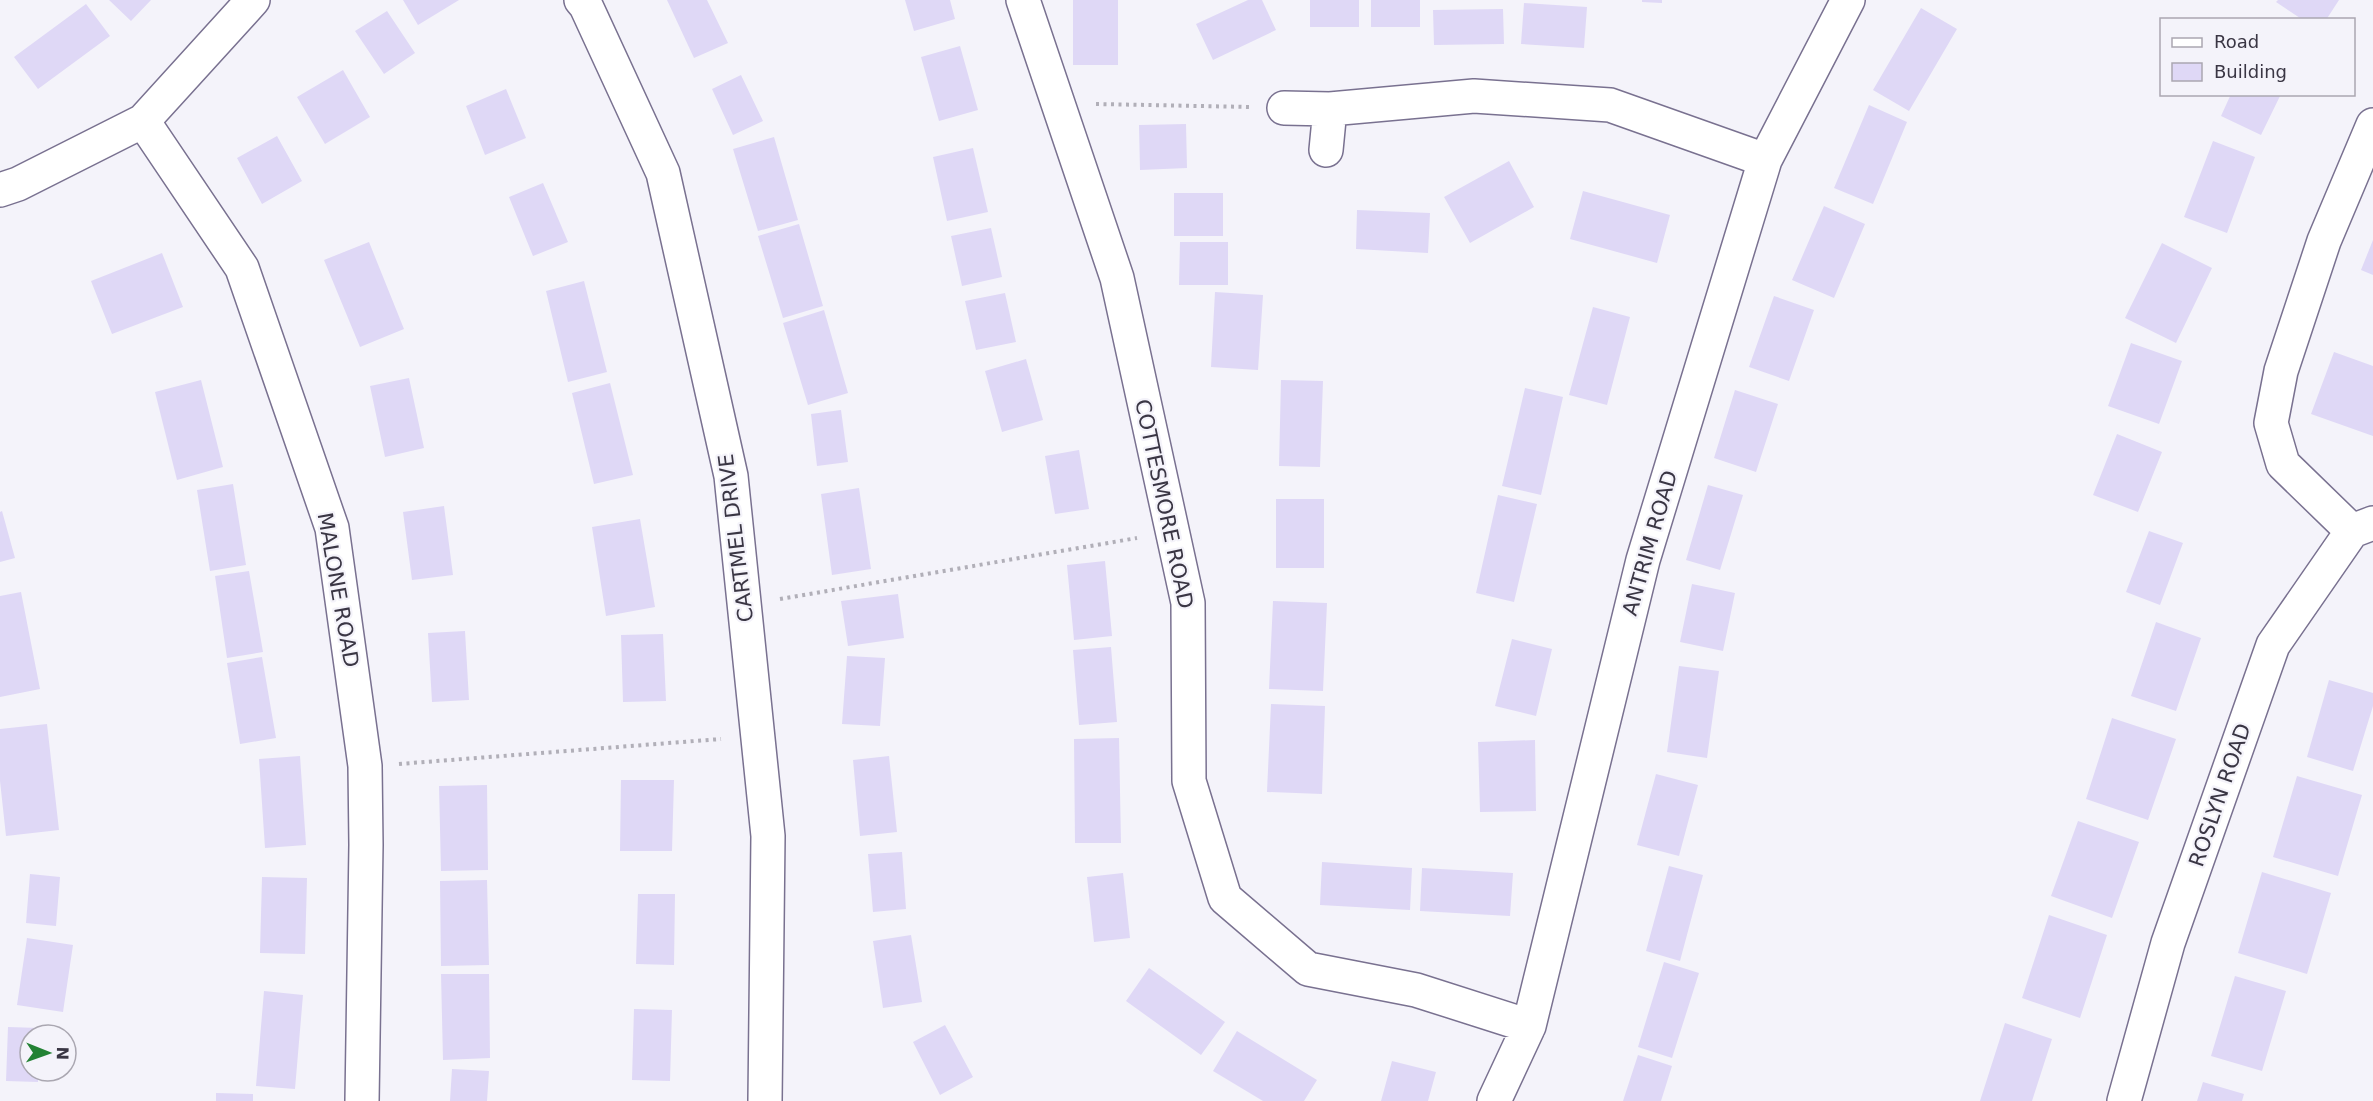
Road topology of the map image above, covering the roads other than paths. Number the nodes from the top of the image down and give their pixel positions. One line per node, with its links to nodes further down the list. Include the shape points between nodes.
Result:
1 (253, 0): 7 (street)
2 (581, 0): 15 (street, CARTMEL DRIVE, via 663,173 731,476 768,836)
3 (1023, 0): 13 (street, COTTESMORE ROAD, via 1117,278 1188,603 1189,781 1225,898 1308,969 1416,990)
4 (1848, 0): 10 (street, ANTRIM ROAD)
5 (1284, 108): 6 (street)
6 (1330, 109): 9 (street); 10 (street, via 1474,96 1610,105)
7 (143, 121): 11 (street); 14 (street, MALONE ROAD, via 242,268 332,528 365,766)
8 (2373, 125): 12 (street, via 2324,241 2280,371 2271,423 2283,464)
9 (1326, 150)
10 (1766, 160): 13 (street, ANTRIM ROAD, via 1643,560)
11 (0, 190)
12 (2362, 527): 17 (street, ROSLYN ROAD, via 2273,645 2168,943)
13 (1529, 1026): 16 (street, ANTRIM ROAD)
14 (362, 1101)
15 (765, 1101)
16 (1494, 1101)
17 (2124, 1101)

